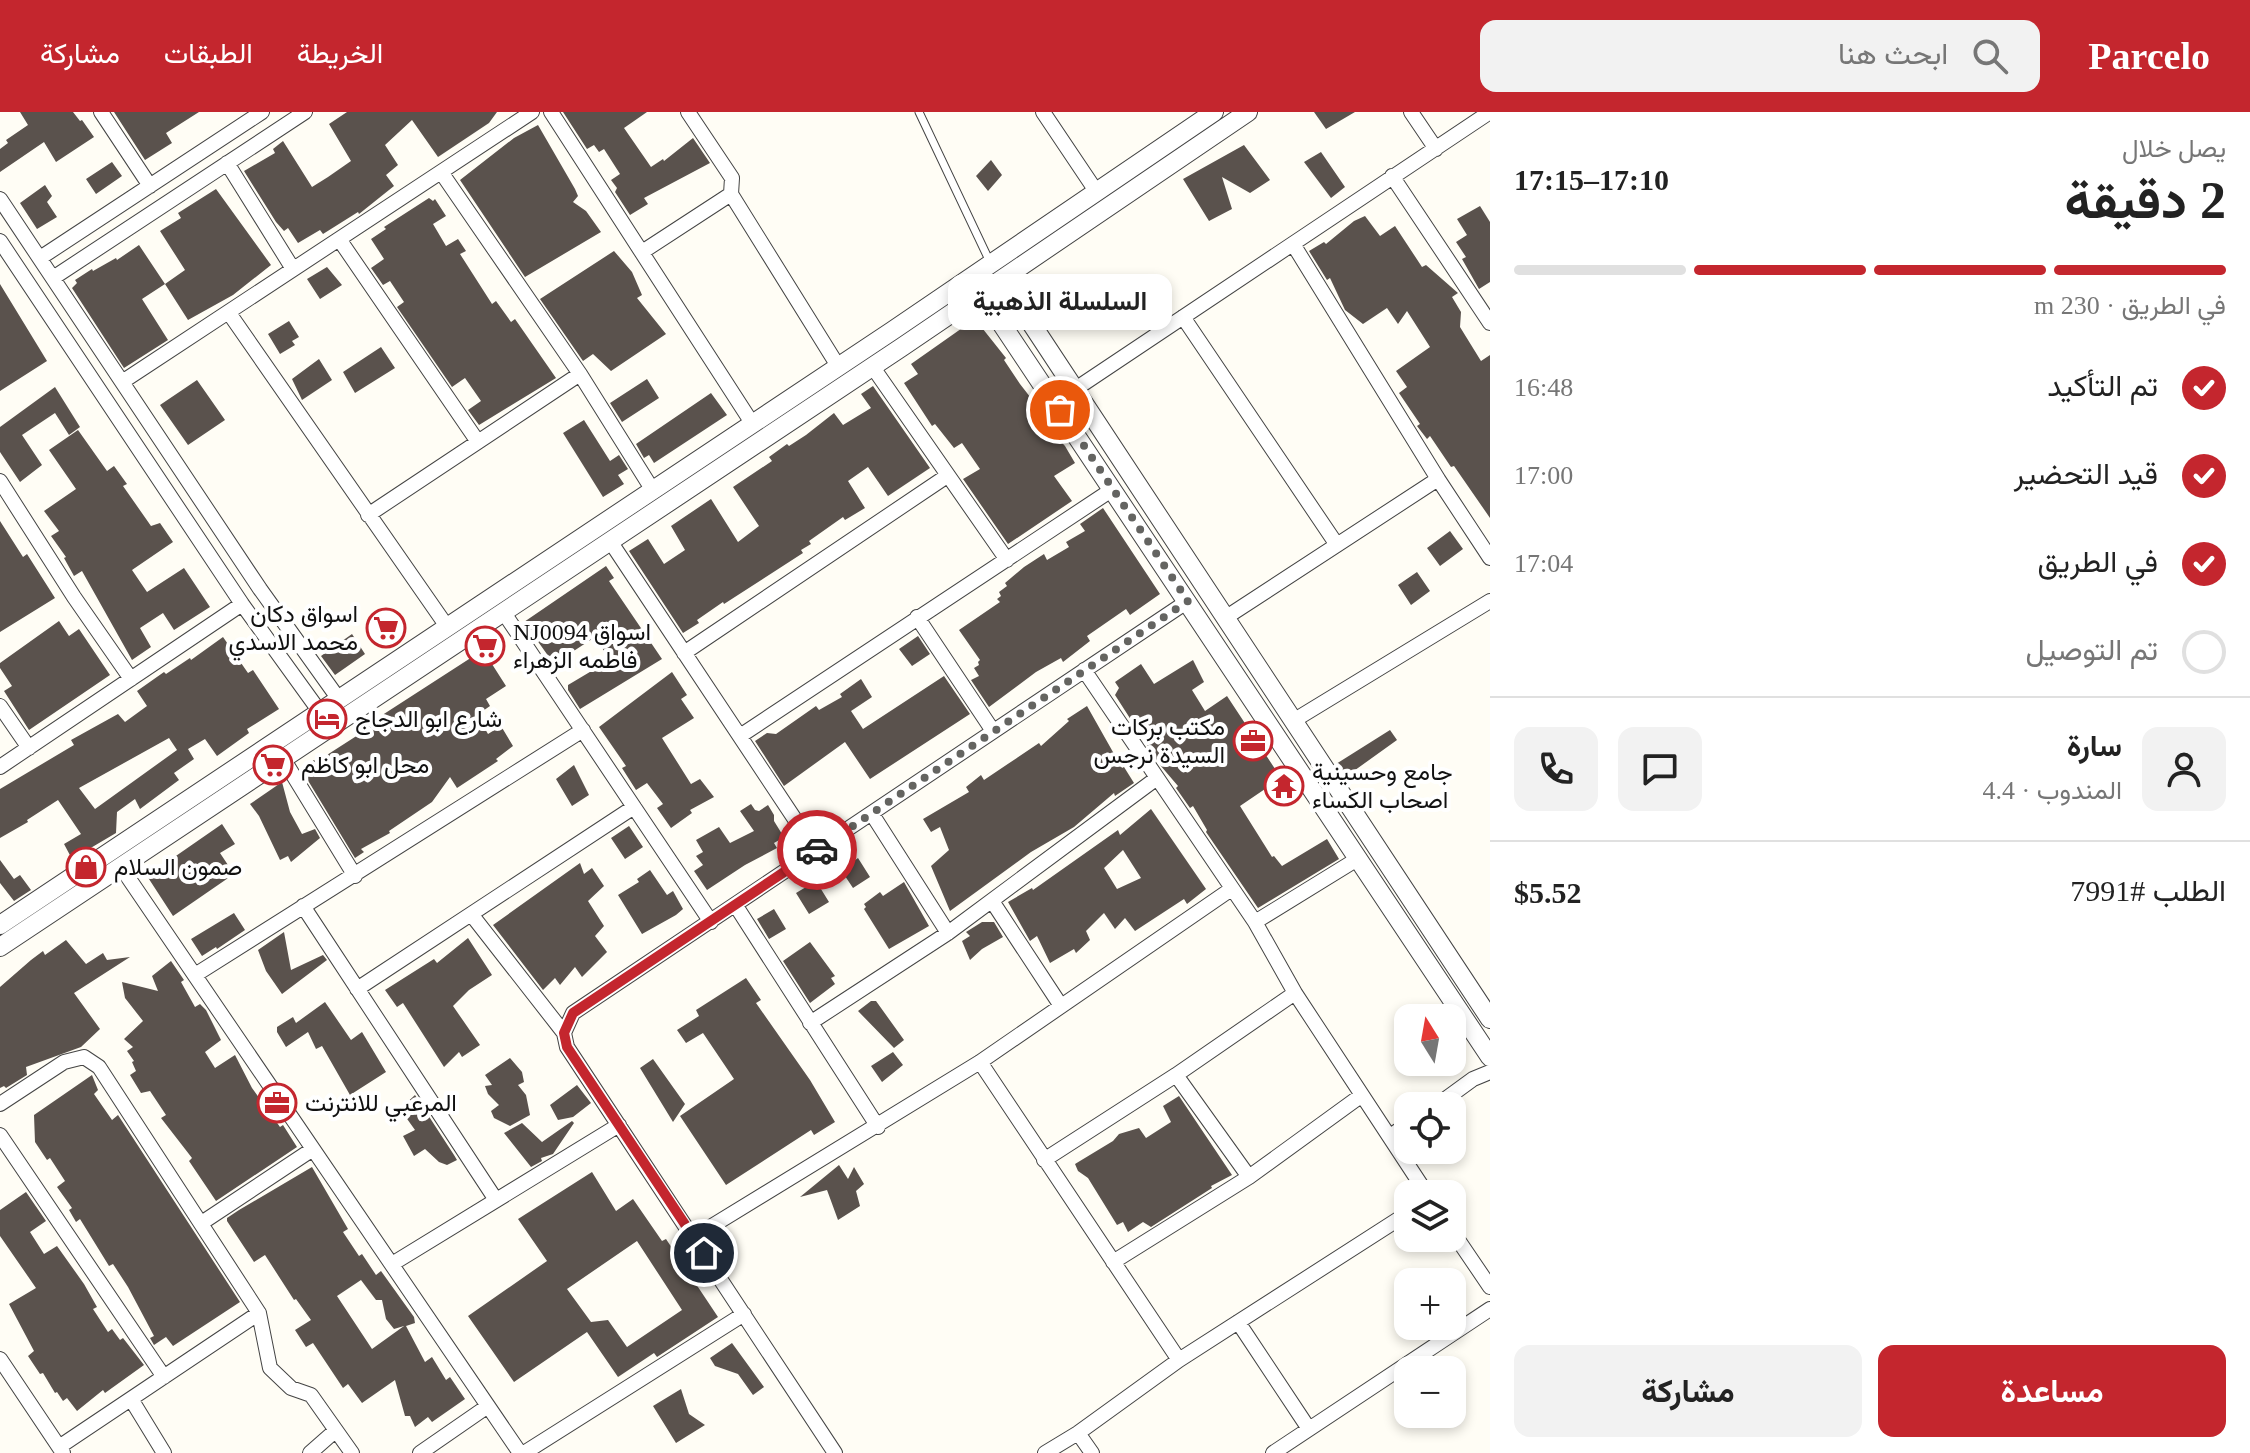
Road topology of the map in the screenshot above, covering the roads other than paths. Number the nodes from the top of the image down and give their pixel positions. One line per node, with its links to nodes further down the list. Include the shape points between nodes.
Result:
1 (101, 112): 17 (street)
2 (305, 112): 14 (street)
3 (532, 112): 15 (street)
4 (551, 112): 24 (street)
5 (688, 112): 19 (street, via 732,178)
6 (919, 112): 27 (lane)
7 (1043, 112): 18 (street)
8 (1248, 112): 27 (street)
9 (1411, 112): 13 (street)
10 (1490, 112): 13 (street)
11 (254, 114): 17 (street)
12 (1208, 114): 18 (street)
13 (1436, 149): 16 (street)
14 (227, 163): 26 (street); 28 (street)
15 (441, 172): 21 (street); 36 (street)
16 (1392, 176): 23 (street); 32 (street)
17 (150, 186): 25 (street)
18 (1096, 191): 27 (street)
19 (731, 194): 24 (street); 34 (street)
20 (0, 199): 25 (street)
21 (339, 239): 26 (street); 40 (street)
22 (0, 241): 53 (street)
23 (1293, 244): 31 (street); 42 (street)
24 (642, 252): 39 (street)
25 (40, 258): 28 (street)
26 (293, 269): 30 (street)
27 (996, 271): 29 (street); 33 (street); 38 (street)
28 (53, 278): 37 (street)
29 (981, 293): 33 (street); 45 (street)
30 (229, 313): 37 (street); 46 (street)
31 (1183, 317): 38 (street); 48 (street)
32 (1490, 323)
33 (897, 339): 34 (street); 35 (street)
34 (838, 366): 39 (street)
35 (872, 366): 41 (street); 47 (street)
36 (580, 374): 40 (street); 44 (street)
37 (122, 382): 61 (street)
38 (1074, 390): 56 (street)
39 (752, 423): 44 (street)
40 (478, 442): 46 (street)
41 (947, 476): 50 (street); 58 (street)
42 (1438, 479): 48 (street); 49 (street)
43 (0, 481): 60 (street)
44 (652, 489): 57 (street)
45 (1113, 489): 50 (street); 51 (street)
46 (368, 515): 57 (street)
47 (610, 541): 54 (street); 58 (street)
48 (1337, 545): 56 (street)
49 (1490, 558)
50 (1007, 560): 55 (street)
51 (1188, 601): 59 (street); 75 (street)
52 (1490, 601): 64 (street)
53 (242, 604): 60 (street); 63 (street)
54 (504, 613): 65 (street); 69 (street)
55 (917, 617): 66 (street); 67 (street)
56 (1225, 618): 64 (street)
57 (448, 628): 61 (street)
58 (684, 653): 67 (street)
59 (1084, 670): 66 (street); 71 (street)
60 (131, 679): 68 (street)
61 (338, 698): 63 (street)
62 (0, 706): 68 (street)
63 (320, 712): 79 (street)
64 (1293, 721): 93 (street)
65 (583, 730): 72 (street); 77 (street)
66 (993, 731): 73 (street)
67 (740, 736): 74 (street)
68 (29, 748): 70 (street)
69 (284, 760): 76 (street); 77 (street)
70 (0, 767)
71 (1157, 778): 78 (street); 80 (street)
72 (634, 807): 83 (street); 84 (street)
73 (872, 814): 74 (street); 87 (street)
74 (816, 851): 82 (street)
75 (1359, 858): 85 (street); 96 (street)
76 (121, 867): 79 (street); 89 (street)
77 (355, 876): 81 (street)
78 (1230, 890): 85 (street); 92 (street)
79 (58, 898): 86 (street); 88 (street)
80 (992, 901): 87 (street); 92 (street)
81 (303, 906): 89 (street); 90 (street)
82 (736, 906): 84 (street); 94 (street)
83 (471, 914): 90 (street); 95 (street)
84 (711, 922): 95 (street, via 573,1013)
85 (1255, 922): 91 (street)
86 (0, 925)
87 (948, 933): 94 (street)
88 (0, 947)
89 (195, 975): 108 (street)
90 (357, 989): 112 (street)
91 (1295, 993): 99 (street); 101 (street)
92 (1061, 1006): 97 (street)
93 (1490, 1019)
94 (810, 1023): 104 (street)
95 (564, 1033): 103 (street, via 567,1047)
96 (1490, 1057)
97 (980, 1062): 104 (street); 109 (street)
98 (1490, 1072): 100 (street)
99 (1176, 1075): 109 (street); 110 (street)
100 (1455, 1092)
101 (1362, 1095): 107 (street); 110 (street)
102 (0, 1104): 113 (street, via 64,1062 84,1057 99,1067)
103 (619, 1125): 112 (street); 115 (street)
104 (878, 1127): 115 (street)
105 (1394, 1133): 107 (street)
106 (0, 1135): 126 (street)
107 (1390, 1136): 111 (street)
108 (313, 1149): 113 (street); 118 (street)
109 (1044, 1160): 117 (street)
110 (1249, 1177): 117 (street)
111 (1418, 1180)
112 (496, 1200): 118 (street)
113 (203, 1222): 121 (street)
114 (1394, 1222): 123 (street)
115 (694, 1237): 122 (street)
116 (1466, 1252): 119 (street)
117 (1113, 1262): 125 (street)
118 (392, 1264): 128 (street)
119 (1490, 1287)
120 (1490, 1309): 129 (street)
121 (259, 1313): 126 (street); 130 (street, via 270,1368 291,1388 311,1395)
122 (744, 1314): 137 (street); 138 (street)
123 (1238, 1322): 125 (street); 129 (street)
124 (0, 1359): 132 (street)
125 (1179, 1360): 131 (street)
126 (164, 1377): 127 (street)
127 (131, 1399): 132 (street); 133 (street)
128 (488, 1406): 136 (street); 137 (street)
129 (1309, 1429): 141 (street)
130 (335, 1431): 134 (street); 135 (street)
131 (1078, 1433): 139 (street); 140 (street)
132 (61, 1450)
133 (164, 1453)
134 (310, 1453)
135 (352, 1453)
136 (420, 1453)
137 (522, 1453)
138 (835, 1453)
139 (1045, 1453)
140 (1092, 1453)
141 (1273, 1453)

